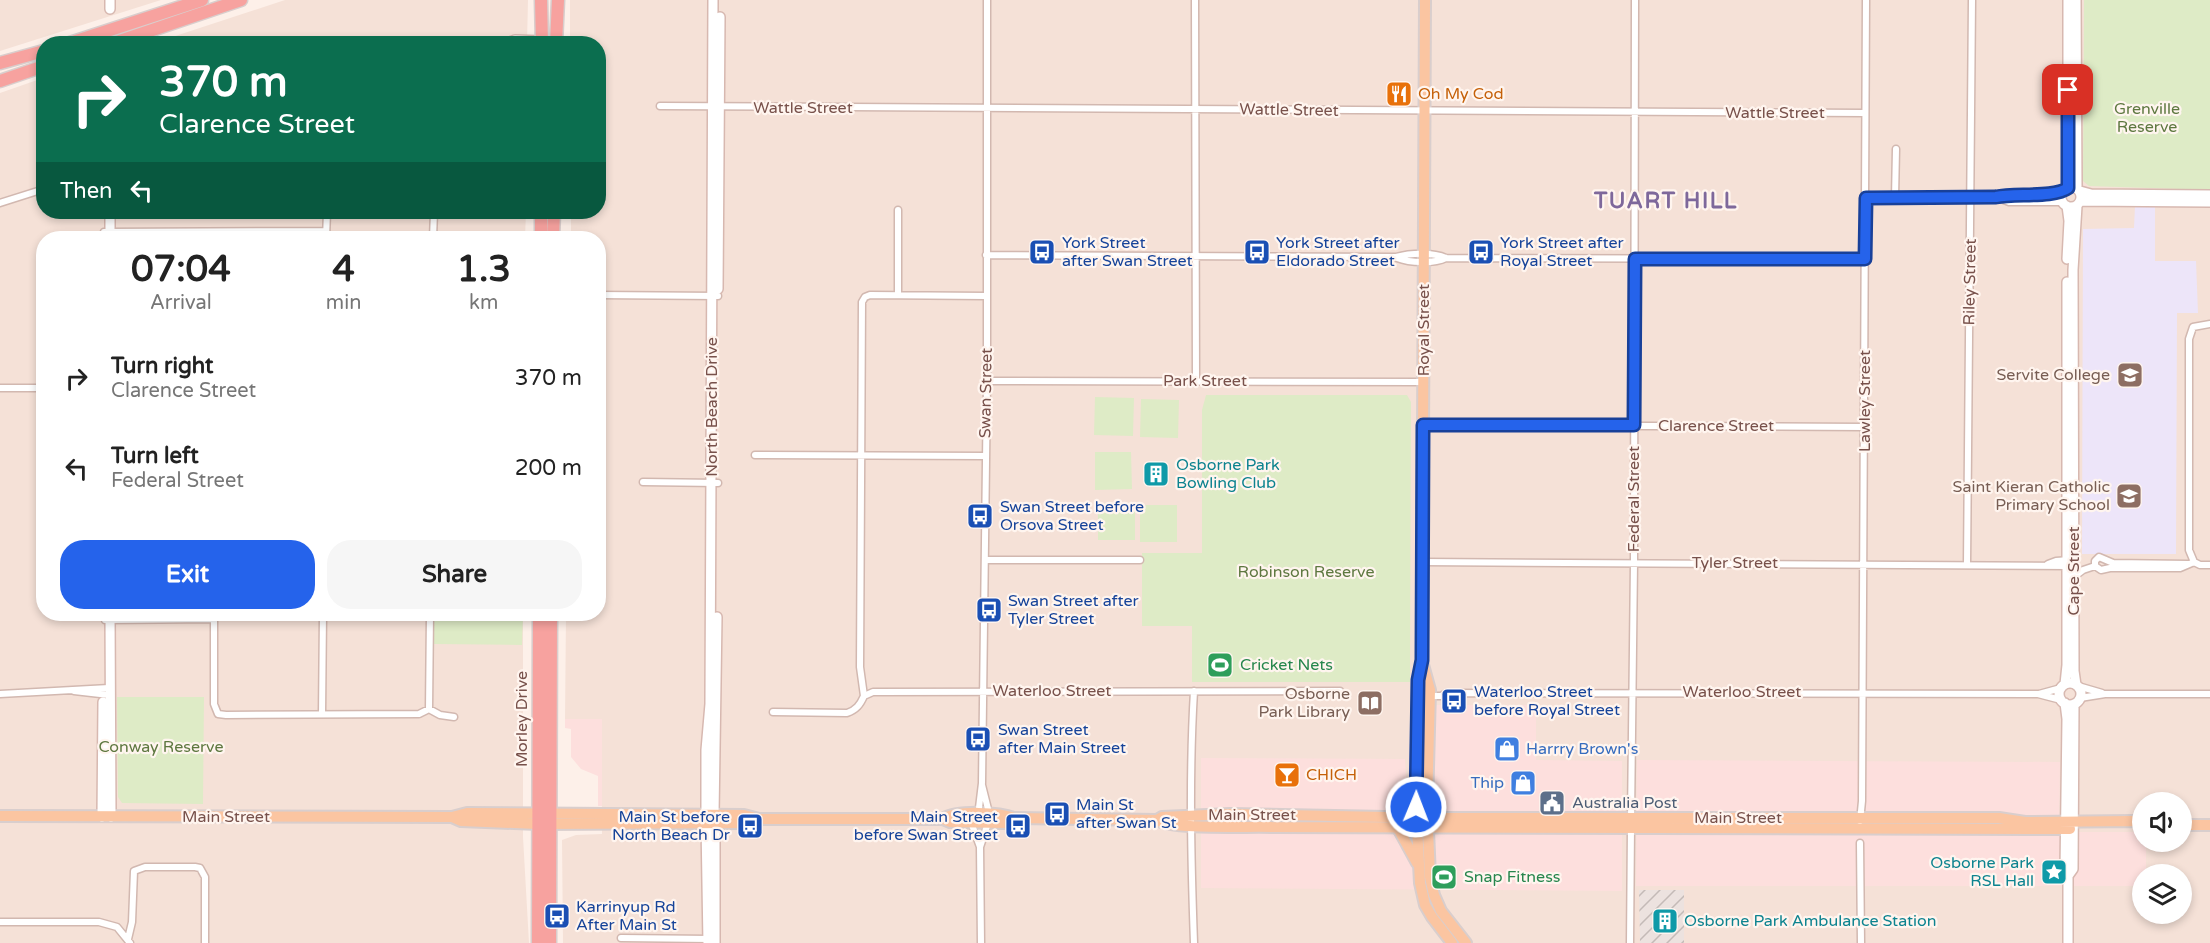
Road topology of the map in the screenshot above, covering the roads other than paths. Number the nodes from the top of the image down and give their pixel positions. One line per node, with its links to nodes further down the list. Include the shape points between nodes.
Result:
1 (202, 0): 15 (highway)
2 (241, 0): 16 (highway)
3 (543, 0): 17 (highway)
4 (558, 0): 18 (highway)
5 (714, 0): 24 (street, North Beach Drive)
6 (720, 0): 24 (street, North Beach Drive)
7 (1195, 0): 26 (street)
8 (1425, 0): 27 (main road, Royal Street)
9 (1635, 0): 28 (street, Federal Street)
10 (1866, 0): 29 (street, Lawley Street)
11 (1972, 0): 33 (street, Riley Street)
12 (2068, 0): 34 (street, Cape Street)
13 (2076, 0): 34 (street, Cape Street)
14 (987, 1): 25 (street, Swan Street)
15 (115, 36)
16 (119, 36)
17 (542, 36)
18 (556, 36)
19 (36, 53): 20 (highway)
20 (0, 63)
21 (36, 69): 22 (highway)
22 (0, 81)
23 (660, 106): 24 (street, Wattle Street)
24 (716, 107): 25 (street, Wattle Street); 47 (street, North Beach Drive)
25 (987, 109): 26 (street, Wattle Street); 40 (street, Swan Street)
26 (1196, 109): 27 (street, Wattle Street); 41 (street)
27 (1424, 111): 28 (street, Wattle Street); 42 (main road, Royal Street)
28 (1635, 112): 29 (street, Wattle Street); 43 (street, Federal Street)
29 (1865, 113): 35 (street, Lawley Street)
30 (1896, 149): 36 (street)
31 (36, 192): 38 (street)
32 (2210, 195): 34 (street)
33 (1971, 196): 34 (street, via 2009,202); 36 (street); 70 (street, Riley Street)
34 (2072, 197): 37 (street); 67 (street, Cape Street)
35 (1866, 198): 36 (street); 44 (street, Lawley Street)
36 (1895, 198)
37 (2210, 202)
38 (0, 203)
39 (898, 210): 45 (street)
40 (986, 255): 41 (street); 48 (street, Swan Street)
41 (1196, 255): 42 (street, via 1396,257 1404,261); 51 (street)
42 (1424, 258): 43 (street); 52 (main road, Royal Street)
43 (1635, 259): 44 (street); 56 (street, Federal Street)
44 (1865, 259): 57 (street, Lawley Street)
45 (898, 295): 48 (street); 60 (street, via 870,295 862,302)
46 (606, 296): 47 (street)
47 (715, 296): 62 (street, North Beach Drive)
48 (986, 296): 50 (street, Swan Street)
49 (2207, 324): 68 (street, via 2193,327 2189,339)
50 (987, 381): 51 (street, Park Street); 59 (street, Swan Street)
51 (1196, 381): 52 (street, Park Street)
52 (1424, 382): 55 (main road, Royal Street)
53 (0, 388): 54 (street)
54 (36, 388)
55 (1423, 425): 56 (street, Clarence Street); 65 (main road, Royal Street)
56 (1634, 425): 57 (street, Clarence Street); 66 (street, Federal Street)
57 (1865, 427): 69 (street, Lawley Street)
58 (755, 455): 60 (street)
59 (985, 456): 60 (street); 63 (street, Swan Street)
60 (860, 457): 93 (street, via 860,667)
61 (643, 482): 62 (street)
62 (715, 483): 104 (street, North Beach Drive, via 706,750)
63 (986, 560): 64 (street); 83 (street, Swan Street)
64 (1140, 560)
65 (1422, 562): 66 (street, Tyler Street); 87 (main road, Royal Street)
66 (1634, 562): 69 (street, Tyler Street); 86 (street, Federal Street)
67 (2070, 563): 70 (street, Tyler Street); 73 (street, Cape Street); 81 (street, Cape Street)
68 (2191, 563): 71 (street); 72 (street, via 2180,568 2101,570); 72 (street, via 2113,563 2099,557)
69 (1864, 564): 70 (street, Tyler Street); 88 (street, Lawley Street)
70 (1967, 564)
71 (2210, 565)
72 (2095, 566): 73 (street)
73 (2074, 576): 80 (street, Cape Street)
74 (107, 621): 82 (street)
75 (214, 621): 97 (street, via 214,704 218,714)
76 (323, 621): 97 (street)
77 (430, 621): 95 (street)
78 (539, 621): 103 (highway, Morley Drive)
79 (551, 621): 103 (highway, Morley Drive)
80 (2077, 685): 81 (street); 91 (street, Waterloo Street); 94 (street, Cape Street, via 2081,693)
81 (2063, 686): 90 (street, Waterloo Street); 94 (street, Cape Street, via 2059,693)
82 (106, 691): 89 (street); 102 (street)
83 (983, 691): 84 (street, Waterloo Street); 93 (street, Waterloo Street, via 873,692); 99 (street, Swan Street)
84 (1194, 691): 85 (street, Waterloo Street); 106 (street)
85 (1340, 691)
86 (1633, 692): 87 (street, Waterloo Street); 88 (street, Waterloo Street); 110 (street, Federal Street)
87 (1424, 693): 109 (main road, Royal Street)
88 (1863, 693): 90 (street, Waterloo Street); 111 (street, Lawley Street)
89 (0, 694)
90 (2038, 694): 94 (street, Waterloo Street)
91 (2105, 694): 92 (street, Waterloo Street); 94 (street, Waterloo Street)
92 (2210, 694)
93 (864, 696): 96 (street, Waterloo Street, via 860,705 847,713)
94 (2070, 701): 112 (street, Cape Street)
95 (429, 709): 97 (street, via 419,714); 98 (street)
96 (773, 712)
97 (322, 714)
98 (454, 717)
99 (982, 783): 105 (street, Swan Street); 105 (street, Swan Street)
100 (1272, 815): 106 (main road, Main Street); 107 (main road, Main Street); 115 (main road)
101 (0, 816): 102 (main road, Main Street)
102 (106, 817): 103 (main road, Main Street, via 452,817 461,821)
103 (544, 818): 104 (main road, Main Street); 127 (highway); 128 (highway)
104 (710, 819): 105 (main road, Main Street, via 744,815 759,819 943,819 950,814); 123 (street, North Beach Drive)
105 (981, 819): 106 (main road, Main Street, via 1161,823); 118 (street, Swan Street); 118 (street, Swan Street)
106 (1190, 820): 115 (main road, Main Street); 130 (street)
107 (1307, 821): 109 (main road, Main Street); 115 (main road, Main Street); 116 (main road, Main Street)
108 (2132, 821): 112 (main road, Main Street)
109 (1422, 822): 110 (main road, Main Street); 116 (main road, Main Street); 119 (main road); 131 (main road, via 1434,895 1450,925)
110 (1631, 823): 111 (main road, Main Street); 132 (street, Federal Street)
111 (1862, 823): 112 (main road, Main Street)
112 (2069, 825): 134 (street, Cape Street, via 2065,870)
113 (2192, 825): 114 (main road)
114 (2210, 825)
115 (1272, 826)
116 (1392, 826): 119 (main road, via 1399,830)
117 (1860, 843): 133 (street)
118 (980, 848): 129 (street, Swan Street)
119 (1419, 866): 124 (main road, via 1425,905)
120 (0, 922): 122 (street, via 99,922 117,927)
121 (621, 938): 123 (street)
122 (129, 941): 125 (street); 126 (street, via 134,871 144,867 195,867 205,877)
123 (712, 941)
124 (1450, 942)
125 (137, 943)
126 (205, 943)
127 (538, 943)
128 (550, 943)
129 (981, 943)
130 (1194, 943)
131 (1466, 943)
132 (1630, 943)
133 (1861, 943)
134 (2068, 943)

